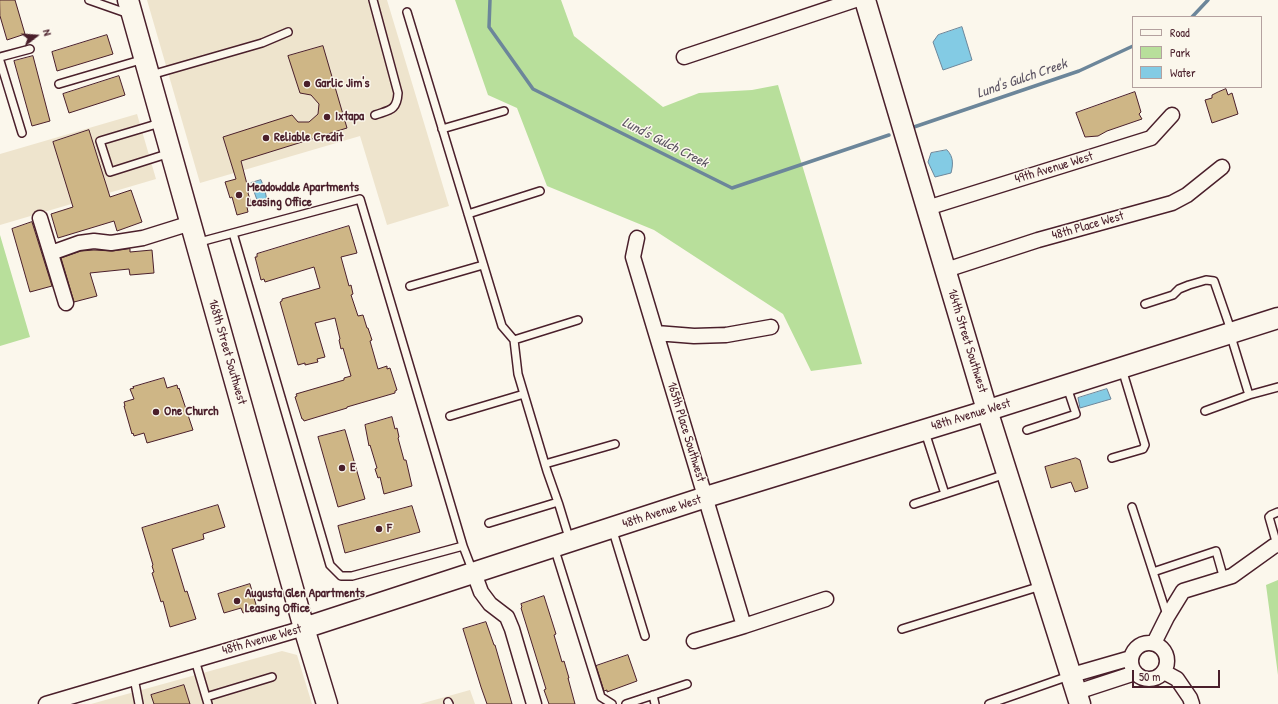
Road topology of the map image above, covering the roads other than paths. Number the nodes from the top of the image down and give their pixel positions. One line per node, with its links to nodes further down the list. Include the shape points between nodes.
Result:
1 (89, 0): 5 (lane)
2 (372, 0): 15 (lane, via 398,93 396,105 392,110)
3 (855, 0): 10 (street)
4 (865, 0): 23 (street, 164th Street Southwest)
5 (130, 8): 12 (street, 168th Street Southwest)
6 (407, 12): 18 (lane)
7 (288, 32): 12 (lane, via 262,43)
8 (30, 50): 9 (lane)
9 (0, 57)
10 (684, 58)
11 (0, 61): 19 (lane)
12 (147, 68): 13 (lane); 17 (street, 168th Street Southwest)
13 (59, 84)
14 (504, 111): 18 (lane)
15 (374, 115)
16 (1172, 115): 23 (street, 49th Avenue West, via 1151,138)
17 (162, 122): 20 (street, 168th Street Southwest); 20 (lane, via 100,141 110,172)
18 (442, 129): 24 (lane)
19 (22, 133)
20 (171, 153): 26 (street, 168th Street Southwest)
21 (1222, 167): 32 (street, 48th Place West, via 1187,195 1172,203 1038,240)
22 (540, 191): 24 (lane)
23 (927, 208): 32 (street, 164th Street Southwest)
24 (468, 214): 31 (lane)
25 (40, 218): 30 (street)
26 (191, 222): 29 (street, 168th Street Southwest); 30 (street, via 143,238 111,243 79,243)
27 (233, 233): 29 (lane); 66 (lane, via 330,565 341,576 352,576); 66 (lane, via 360,199)
28 (637, 238): 39 (street, 165th Place Southwest, via 633,257)
29 (196, 243): 74 (street, 168th Street Southwest)
30 (51, 253): 34 (street)
31 (483, 265): 33 (lane); 41 (lane, via 502,326)
32 (946, 270): 47 (street, 164th Street Southwest)
33 (410, 286)
34 (66, 303)
35 (1144, 304): 40 (lane, via 1173,295 1179,289 1206,280 1214,281)
36 (1278, 318): 40 (street, 48th Avenue West)
37 (578, 320): 41 (lane)
38 (771, 327): 39 (street, via 726,335)
39 (656, 333): 57 (street, 165th Place Southwest)
40 (1232, 333): 42 (street, 48th Avenue West); 46 (lane)
41 (514, 340): 45 (lane, via 518,374)
42 (1121, 367): 43 (street, 48th Avenue West); 53 (lane, via 1144,445 1143,449)
43 (1067, 385): 47 (street, 48th Avenue West); 51 (lane, via 1076,414)
44 (1278, 386): 46 (lane)
45 (524, 394): 49 (lane); 54 (lane)
46 (1249, 395): 48 (lane)
47 (987, 410): 50 (street, 48th Avenue West); 55 (street, 164th Street Southwest)
48 (1205, 411)
49 (450, 416)
50 (924, 430): 56 (lane); 57 (street, 48th Avenue West)
51 (1027, 430)
52 (615, 444): 54 (lane)
53 (1112, 458)
54 (545, 464): 58 (lane)
55 (1008, 474): 56 (lane); 70 (street, 164th Street Southwest)
56 (945, 494): 59 (lane)
57 (706, 497): 63 (street, 48th Avenue West); 73 (street, 165th Place Southwest)
58 (558, 502): 62 (lane); 64 (lane)
59 (914, 504)
60 (1132, 507): 67 (lane)
61 (1278, 512): 65 (lane, via 1269,517)
62 (489, 523)
63 (612, 528): 64 (street, 48th Avenue West); 76 (lane)
64 (562, 544): 68 (street, 48th Avenue West); 94 (lane, via 601,697)
65 (1278, 545): 69 (street, via 1232,576)
66 (463, 546): 68 (lane)
67 (1153, 572): 69 (lane, via 1216,551); 72 (lane)
68 (474, 573): 74 (street, 48th Avenue West); 93 (street, via 481,592 490,604 507,617)
69 (1224, 578): 72 (street, via 1183,591)
70 (1043, 586): 75 (lane); 86 (street, 164th Street Southwest)
71 (826, 599): 73 (street)
72 (1167, 617): 78 (street)
73 (744, 626): 77 (street)
74 (304, 628): 80 (street, 48th Avenue West); 92 (street, 168th Street Southwest)
75 (902, 629)
76 (645, 636)
77 (694, 641)
78 (1154, 643): 79 (street, via 1142,644 1133,652); 81 (street, via 1167,655 1168,661)
79 (1131, 658): 82 (street); 86 (street)
80 (195, 660): 84 (street, 48th Avenue West); 89 (lane)
81 (1164, 672): 82 (street, via 1150,680); 98 (street, via 1177,680)
82 (1135, 673): 86 (street)
83 (272, 677): 89 (lane)
84 (134, 678): 88 (street, 48th Avenue West); 91 (lane)
85 (687, 684): 87 (lane)
86 (1076, 691): 97 (lane)
87 (653, 695): 95 (lane); 96 (lane)
88 (75, 700): 90 (street, 48th Avenue West)
89 (207, 700)
90 (46, 704)
91 (139, 704)
92 (327, 704)
93 (534, 704)
94 (612, 704)
95 (626, 704)
96 (655, 704)
97 (989, 704)
98 (1192, 704)

